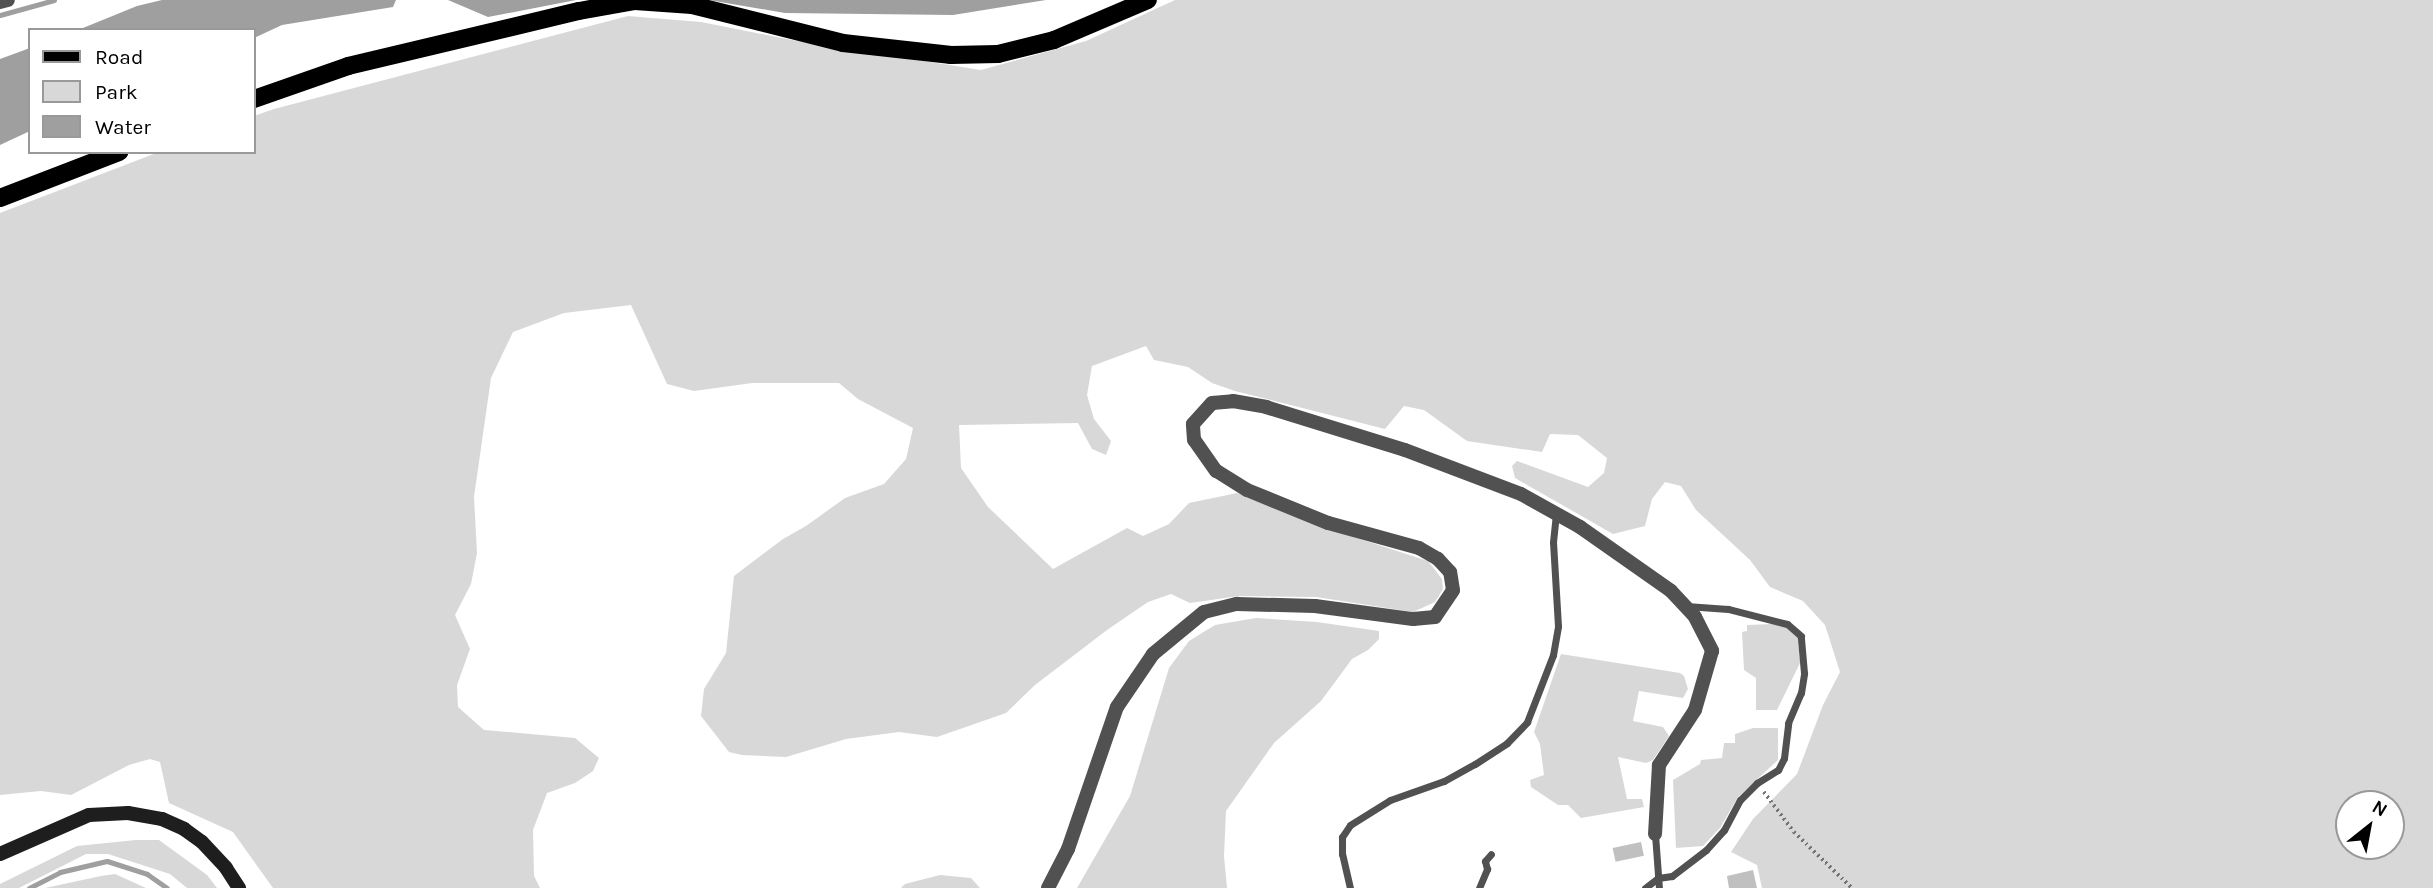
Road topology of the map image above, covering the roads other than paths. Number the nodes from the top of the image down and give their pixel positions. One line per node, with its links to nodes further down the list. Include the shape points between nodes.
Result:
1 (8, 0): 3 (street)
2 (1148, 0): 4 (main road, via 1054,40 998,54 951,55 843,43 692,5 635,1 348,66)
3 (0, 2)
4 (256, 98)
5 (114, 154): 6 (main road)
6 (0, 198)
7 (1556, 512): 8 (street, via 1645,570); 14 (street, via 1405,450 1266,407 1233,401 1212,403 1193,424 1194,440 1216,471 1247,490 1328,523 1419,548 1450,572 1453,590 1435,617 1413,619 1315,606 1237,604 1204,611 1153,653 1117,707 1068,849); 15 (lane, via 1553,542 1558,626 1553,655 1527,722 1507,743 1475,764 1444,781 1390,800 1350,825 1342,837)
8 (1685, 606): 9 (street, via 1712,651 1695,710 1658,765); 12 (lane, via 1701,605 1787,624 1801,636 1804,673 1778,770 1740,800 1724,830 1706,850 1672,876)
9 (1655, 834): 12 (lane)
10 (0, 854): 13 (main road, via 89,815 128,813 162,819 184,829 210,850)
11 (1491, 854): 16 (lane)
12 (1658, 878): 17 (lane); 18 (lane)
13 (239, 888)
14 (1048, 888)
15 (1350, 888)
16 (1479, 888)
17 (1645, 888)
18 (1659, 888)

